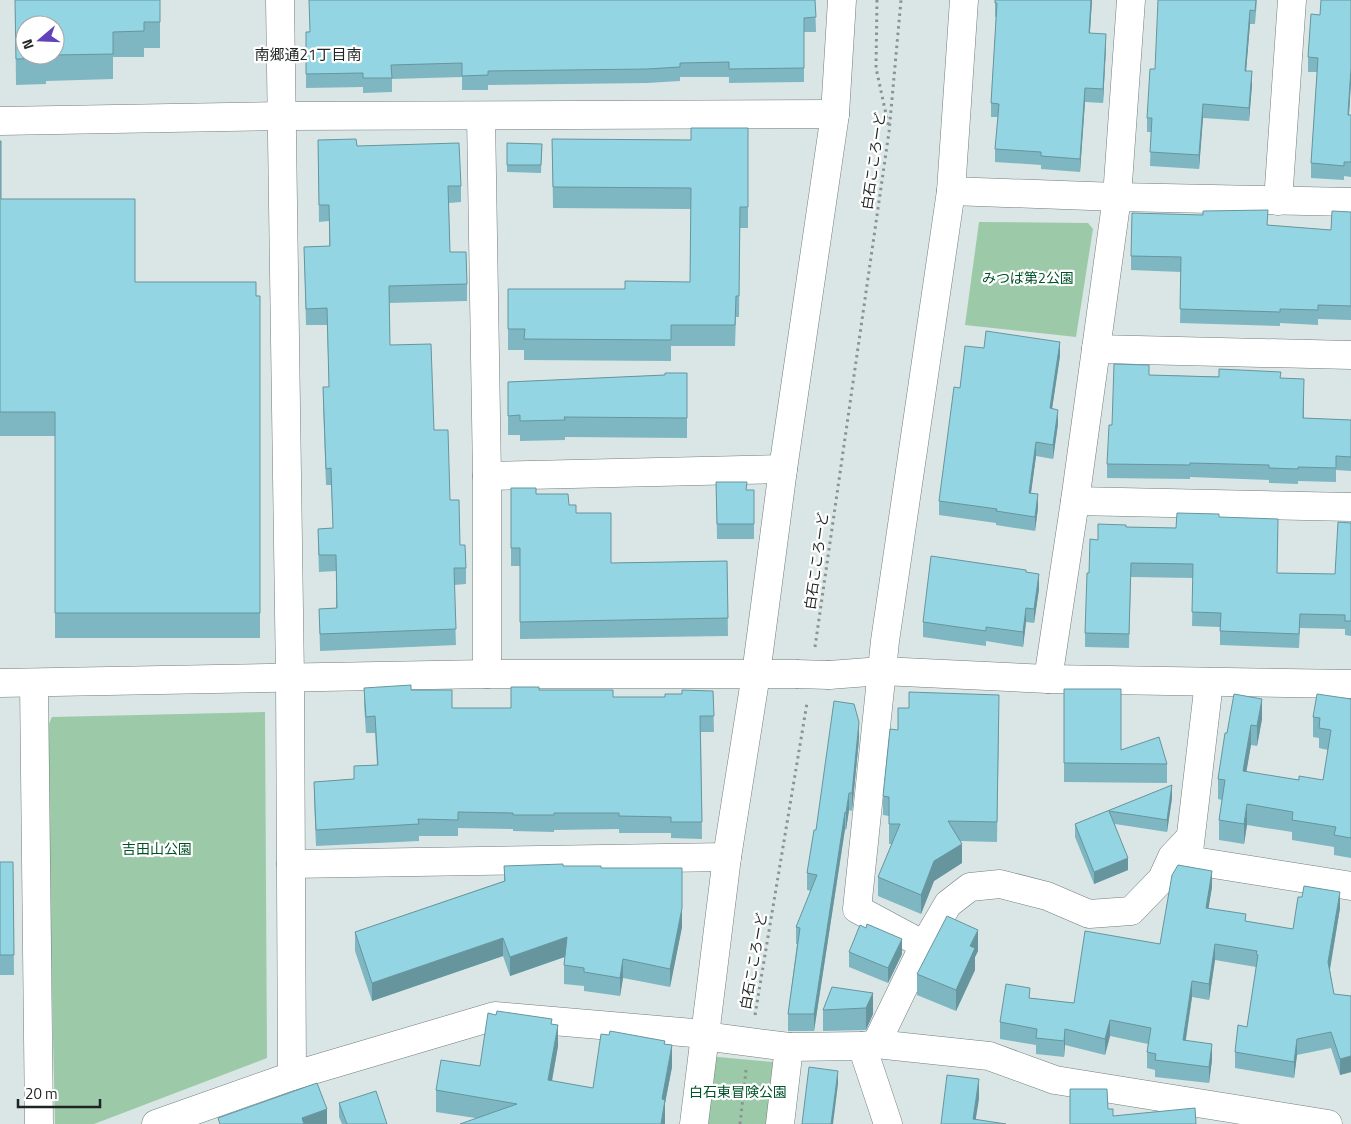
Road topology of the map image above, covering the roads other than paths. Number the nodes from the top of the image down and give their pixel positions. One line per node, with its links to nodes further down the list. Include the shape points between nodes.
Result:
1 (280, 0): 7 (street)
2 (842, 0): 6 (street)
3 (964, 0): 10 (street)
4 (1131, 0): 11 (street)
5 (1292, 0): 12 (street)
6 (835, 114): 8 (street); 16 (street)
7 (282, 116): 8 (street); 9 (street); 24 (street)
8 (481, 116): 17 (street)
9 (0, 122)
10 (951, 191): 11 (street); 20 (street)
11 (1117, 197): 12 (street); 14 (street)
12 (1278, 201): 13 (street)
13 (1351, 202)
14 (1096, 349): 15 (street); 18 (street)
15 (1351, 355)
16 (784, 469): 17 (street); 22 (street)
17 (488, 476): 21 (street)
18 (1075, 501): 19 (street); 23 (street)
19 (1351, 507)
20 (882, 672): 22 (street, bridge, via 829,675 802,686); 23 (street); 33 (street, via 857,909)
21 (487, 674): 22 (street); 24 (street)
22 (756, 674): 30 (street)
23 (1048, 678): 25 (street)
24 (290, 679): 27 (street); 31 (street)
25 (1209, 682): 28 (street); 29 (street)
26 (0, 683): 27 (street)
27 (34, 683): 38 (street)
28 (1351, 684)
29 (1190, 838): 32 (street, via 1188,860); 33 (street, via 1172,858 1162,879 1131,911 1089,914 1047,896 1000,884 970,887 948,904)
30 (727, 857): 31 (street); 34 (street)
31 (291, 864): 37 (street)
32 (1351, 886)
33 (924, 945): 35 (street)
34 (705, 1034): 36 (street); 37 (street, via 495,1016); 40 (street)
35 (869, 1045): 36 (street); 42 (street); 43 (street, via 989,1056 1055,1080)
36 (789, 1047): 41 (street)
37 (292, 1076): 39 (street)
38 (39, 1124)
39 (156, 1124)
40 (694, 1124)
41 (780, 1124)
42 (888, 1124)
43 (1328, 1124)

